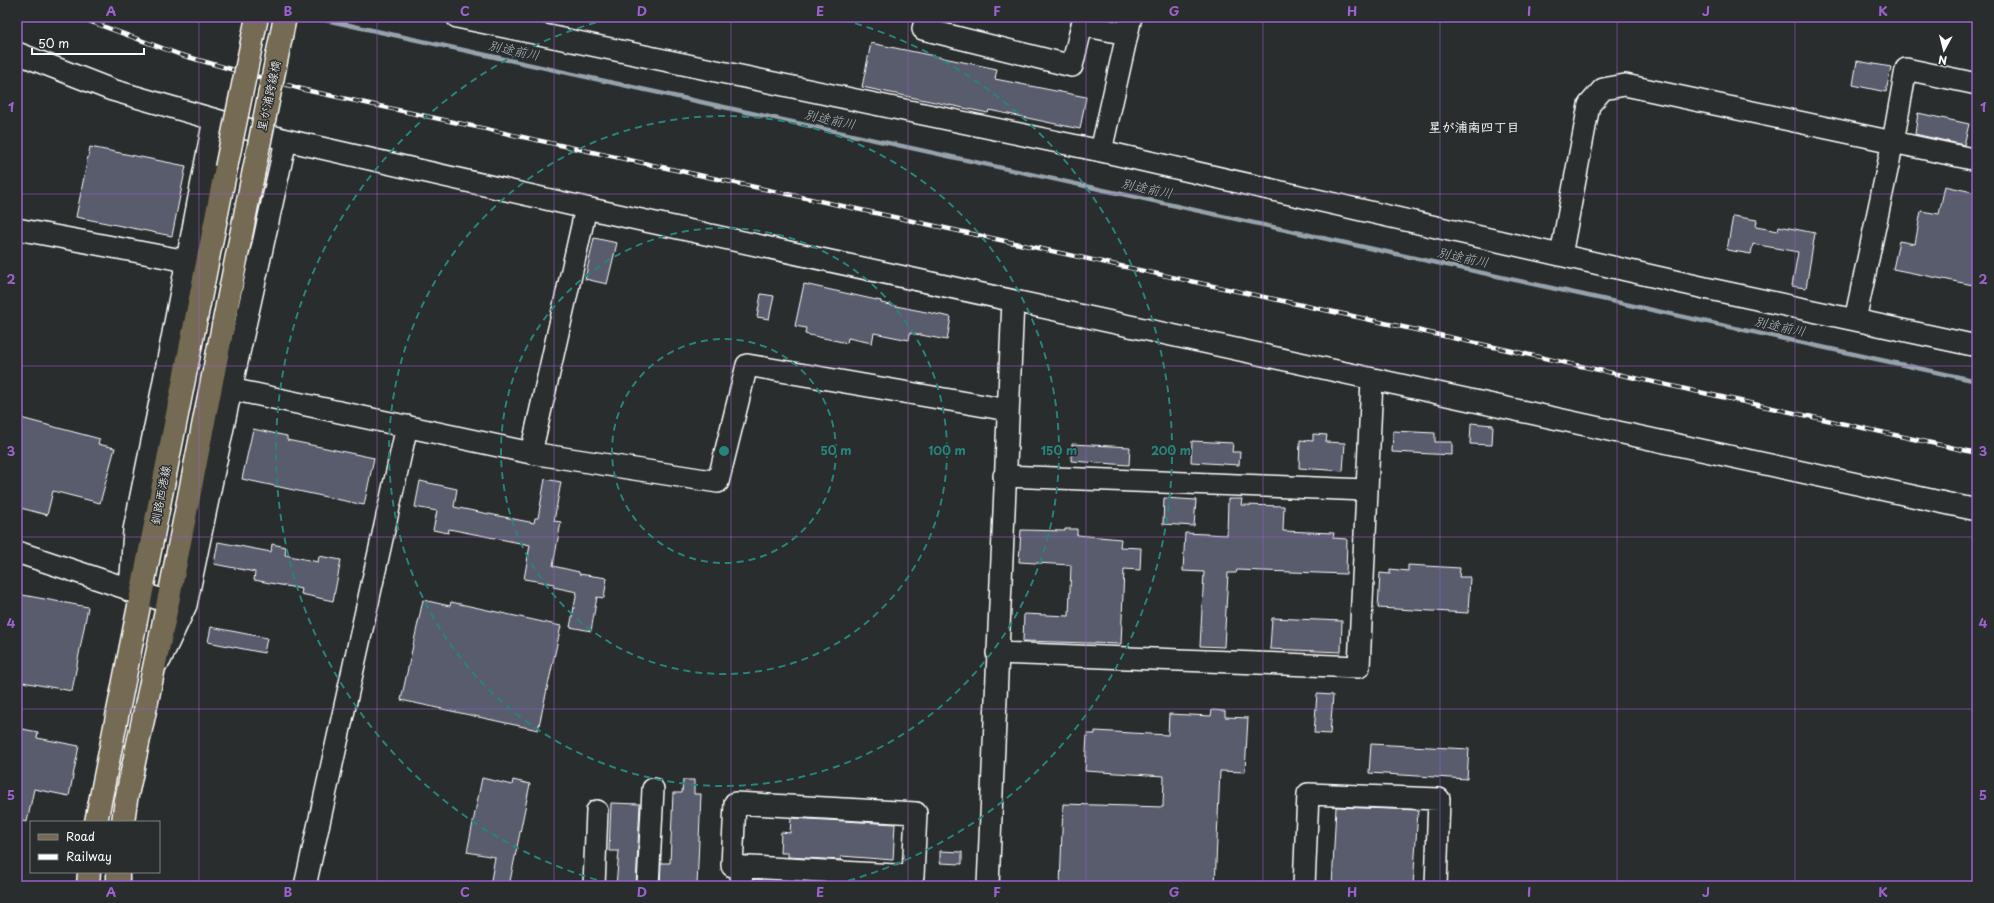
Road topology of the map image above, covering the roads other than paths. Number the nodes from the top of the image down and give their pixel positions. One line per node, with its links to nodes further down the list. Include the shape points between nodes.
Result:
1 (257, 17): 30 (main road, 釧路西港線, bridge)
2 (285, 17): 31 (main road, 星が浦跨線橋, bridge)
3 (457, 17): 12 (street)
4 (926, 17): 5 (street, via 923,29 1072,66)
5 (1083, 21): 6 (street)
6 (1129, 26): 12 (street)
7 (17, 53): 9 (street, via 112,90)
8 (1977, 84): 11 (street, via 1906,69)
9 (214, 119): 10 (street); 17 (street)
10 (286, 140): 14 (street); 22 (street)
11 (1893, 142): 13 (street); 16 (street, via 1625,86 1603,89 1590,105); 19 (street)
12 (1101, 151): 16 (street)
13 (1977, 160)
14 (586, 208): 18 (street); 25 (street)
15 (17, 229): 17 (street)
16 (1561, 255): 19 (street)
17 (187, 261): 30 (street, via 134,530)
18 (1013, 301): 21 (street); 23 (street)
19 (1855, 320): 20 (street)
20 (1977, 346)
21 (1372, 380): 27 (street); 28 (street)
22 (230, 389): 24 (street); 33 (street, via 186,605)
23 (1008, 410): 25 (street, via 747,365 718,482); 26 (street)
24 (407, 426): 25 (street); 43 (street)
25 (531, 453)
26 (1004, 476): 27 (street); 32 (street)
27 (1366, 490): 32 (street, via 1359,667)
28 (1977, 510)
29 (17, 552): 30 (street)
30 (136, 592): 31 (street); 36 (main road, 釧路西港線)
31 (168, 602): 33 (main road)
32 (997, 653): 46 (street)
33 (152, 674): 37 (main road)
34 (653, 789): 45 (street)
35 (597, 811): 44 (street)
36 (96, 821)
37 (123, 821)
38 (89, 873): 41 (main road)
39 (118, 873): 42 (main road)
40 (742, 876): 40 (street, via 913,876 916,813 735,803 732,866)
41 (88, 886)
42 (118, 886)
43 (305, 886)
44 (594, 886)
45 (648, 886)
46 (988, 886)
47 (1304, 886): 48 (street, via 1308,794 1439,799)
48 (1436, 886)

